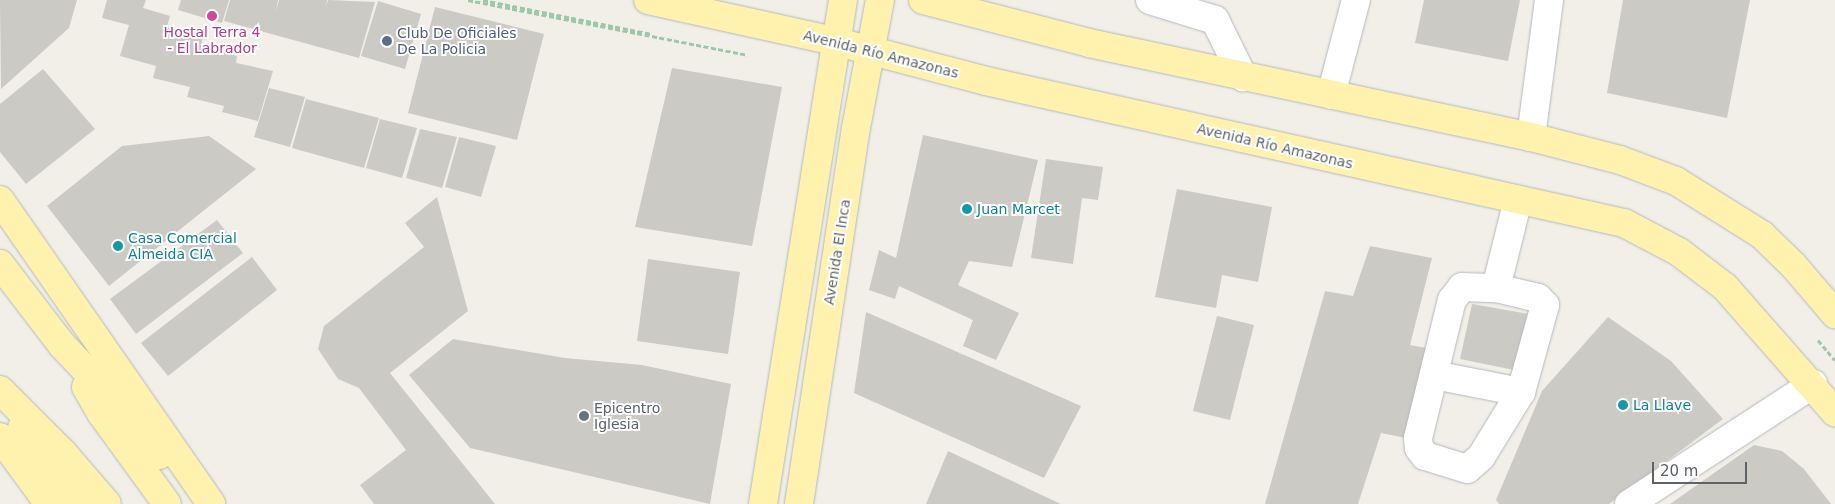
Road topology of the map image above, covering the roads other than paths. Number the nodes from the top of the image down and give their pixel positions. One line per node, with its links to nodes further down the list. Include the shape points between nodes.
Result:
1 (648, 0): 8 (main road, Avenida Río Amazonas)
2 (842, 0): 8 (main road)
3 (880, 0): 9 (main road, Avenida El Inca)
4 (923, 0): 10 (main road, via 1089,43)
5 (1150, 0): 10 (lane, via 1215,20)
6 (1356, 0): 11 (lane)
7 (1549, 0): 12 (lane)
8 (834, 41): 9 (main road, Avenida Río Amazonas); 31 (main road)
9 (872, 52): 14 (main road, Avenida Río Amazonas, via 986,81); 32 (main road, Avenida El Inca, via 856,128)
10 (1243, 77): 11 (main road)
11 (1331, 95): 12 (main road)
12 (1531, 137): 17 (main road, via 1620,160 1676,182 1725,209 1762,235)
13 (0, 200): 30 (main road)
14 (1518, 200): 16 (lane); 20 (main road, Avenida Río Amazonas, via 1624,223 1679,252 1725,286)
15 (0, 264): 18 (main road)
16 (1496, 288): 19 (lane, via 1462,287 1456,292); 22 (lane, via 1538,298 1544,305)
17 (1835, 314)
18 (62, 345): 28 (main road, via 101,413); 29 (main road, via 117,403)
19 (1434, 376): 22 (lane); 22 (lane, via 1419,448 1425,456 1467,469 1481,457)
20 (1813, 384): 23 (main road, Avenida Río Amazonas); 33 (lane)
21 (0, 391): 26 (main road); 27 (main road, via 63,452)
22 (1521, 392)
23 (1835, 412)
24 (0, 437): 25 (main road)
25 (49, 504)
26 (75, 504)
27 (108, 504)
28 (167, 504)
29 (198, 504)
30 (211, 504)
31 (763, 504)
32 (799, 504)
33 (1630, 504)

